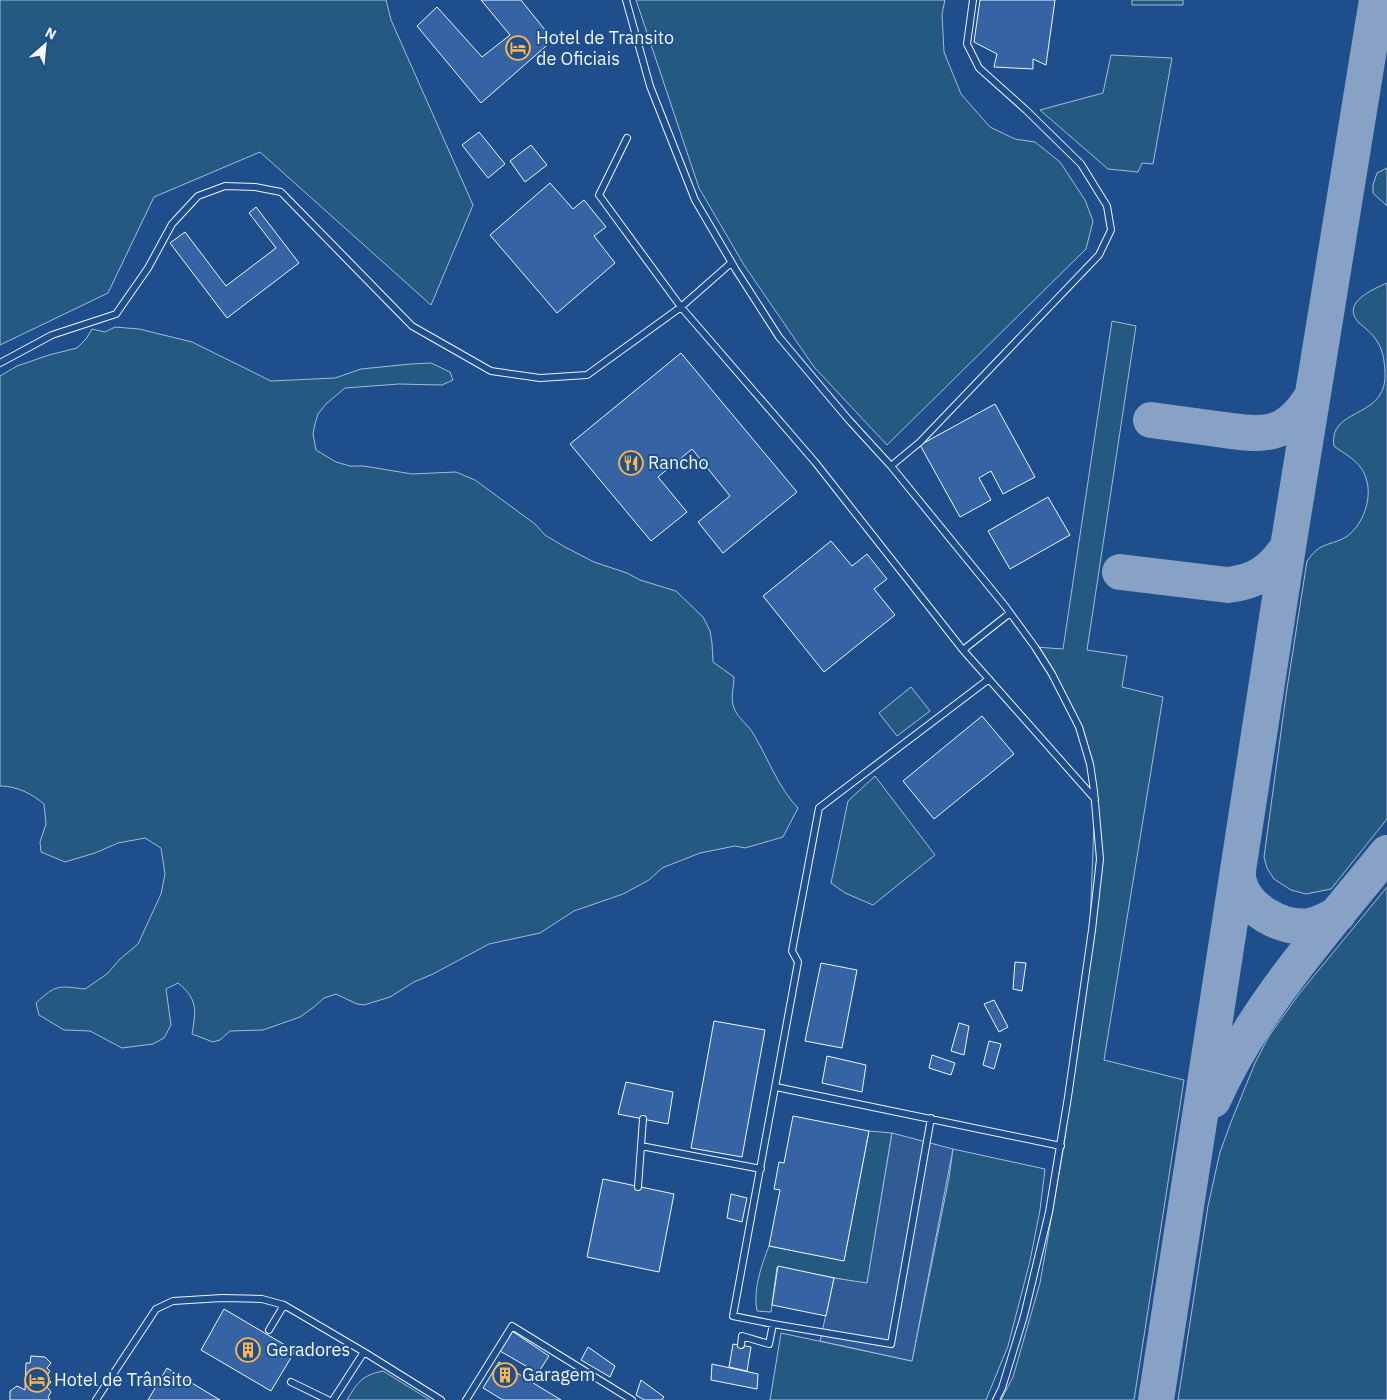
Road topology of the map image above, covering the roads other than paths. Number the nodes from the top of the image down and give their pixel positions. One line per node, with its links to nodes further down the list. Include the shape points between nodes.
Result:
1 (626, 0): 4 (lane, via 650,86 695,200)
2 (973, 0): 7 (lane, via 967,44 979,68 1081,164 1108,206 1111,230 1099,255 920,442)
3 (627, 138): 5 (lane, via 599,195)
4 (732, 263): 5 (lane); 7 (lane, via 779,337)
5 (681, 306): 6 (lane, via 587,375 540,378 491,371 412,326 281,192 225,186 198,196 172,224 148,268 116,314 52,335); 9 (lane, via 815,462)
6 (0, 363)
7 (891, 466): 8 (lane)
8 (1010, 613): 9 (lane); 11 (lane, via 1052,674 1079,727 1090,764)
9 (963, 650): 10 (lane)
10 (989, 679): 11 (lane); 12 (lane, via 820,808 792,951 798,962)
11 (1095, 799): 16 (lane, via 1100,859)
12 (776, 1087): 13 (lane); 17 (lane)
13 (931, 1118): 16 (lane); 20 (lane, via 891,1344)
14 (643, 1119): 15 (lane)
15 (641, 1146): 17 (lane); 18 (lane)
16 (1060, 1146): 31 (lane, via 1049,1212 1024,1316)
17 (762, 1169): 20 (lane, via 734,1316)
18 (638, 1187)
19 (284, 1305): 21 (lane); 23 (lane); 25 (lane, via 262,1299 222,1298 173,1301 156,1308)
20 (773, 1324): 22 (lane, via 769,1344 742,1336)
21 (270, 1330)
22 (741, 1345)
23 (364, 1352): 27 (lane); 28 (lane)
24 (291, 1382): 26 (lane)
25 (96, 1400)
26 (328, 1400)
27 (333, 1400)
28 (441, 1400)
29 (466, 1400): 30 (lane, via 512,1326)
30 (632, 1400)
31 (996, 1400)

